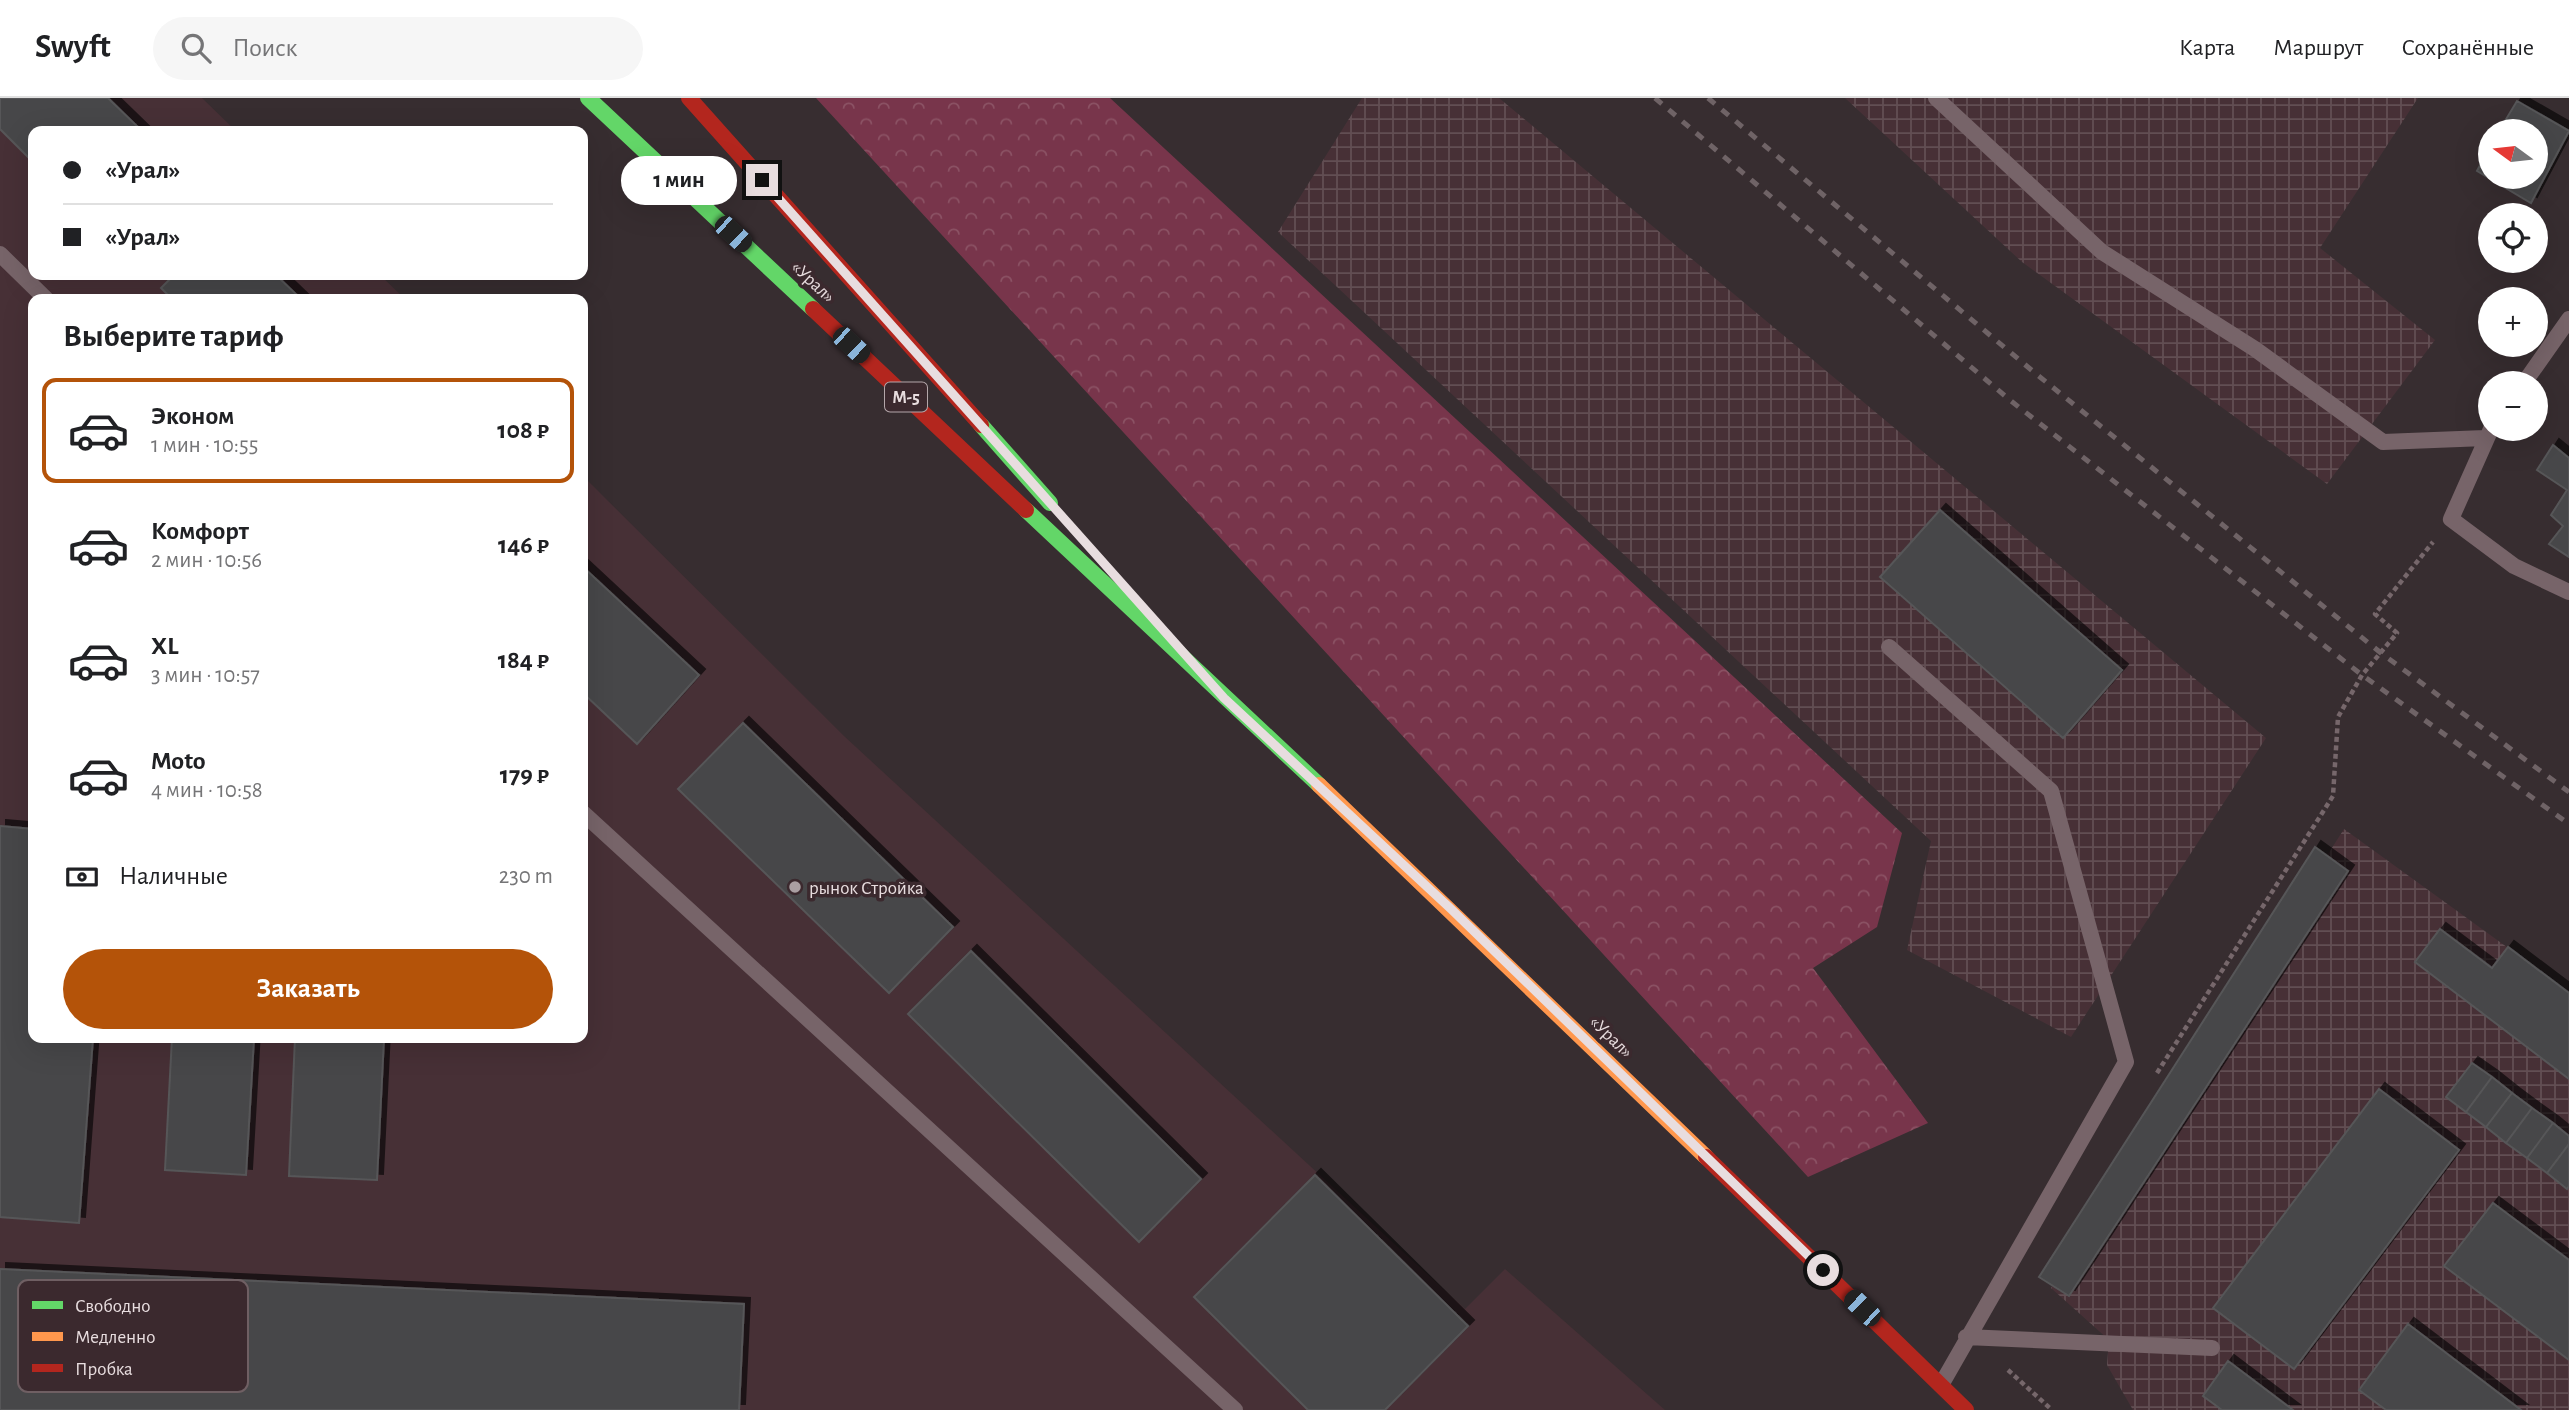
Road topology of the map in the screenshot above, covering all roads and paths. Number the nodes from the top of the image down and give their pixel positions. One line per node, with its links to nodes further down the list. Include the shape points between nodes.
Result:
1 (588, 98): 15 (highway, «Урал» / М-5)
2 (689, 98): 10 (highway, «Урал» / М-5)
3 (1936, 98): 8 (lane, via 2102,252 2255,349 2383,442)
4 (0, 254): 5 (lane)
5 (41, 294)
6 (2569, 319): 7 (lane)
7 (2532, 371)
8 (2478, 435)
9 (2485, 441): 11 (lane)
10 (1058, 511)
11 (2451, 519): 13 (lane, via 2514,566); 17 (path, via 2375,614 2397,633 2362,675 2338,717 2333,796)
12 (1085, 542): 15 (highway, «Урал» / М-5)
13 (2569, 592)
14 (1889, 647): 18 (lane, via 2051,791 2126,1062)
15 (1224, 698): 21 (highway, «Урал» / М-5, via 1451,909)
16 (588, 818): 22 (lane)
17 (2153, 1079)
18 (1966, 1337): 19 (lane); 21 (lane)
19 (1989, 1338): 20 (lane); 24 (path, via 1983,1347)
20 (2212, 1348)
21 (1941, 1385): 23 (highway, «Урал» / М-5)
22 (1235, 1410)
23 (1966, 1410)
24 (2052, 1410)

